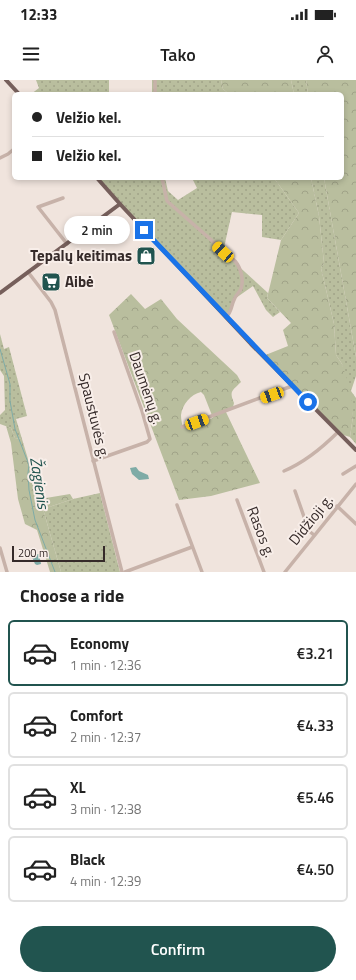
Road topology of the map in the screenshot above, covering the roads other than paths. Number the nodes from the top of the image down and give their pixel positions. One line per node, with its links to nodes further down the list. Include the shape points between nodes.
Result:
1 (6, 80): 3 (main road)
2 (154, 80): 4 (street)
3 (17, 92)
4 (155, 92)
5 (12, 151): 6 (street)
6 (0, 158)
7 (99, 180): 10 (main road)
8 (162, 180): 14 (street, via 167,201 239,267 241,289 230,314)
9 (63, 198): 11 (street, via 38,207)
10 (120, 204): 11 (main road); 14 (main road)
11 (67, 244): 12 (main road)
12 (28, 272): 13 (main road); 20 (street, Spaustuvės g., via 55,310)
13 (0, 293)
14 (226, 317): 16 (main road)
15 (114, 332): 20 (street, Daumėnų g., via 150,439)
16 (292, 386): 17 (street); 18 (main road)
17 (182, 427)
18 (338, 432): 19 (main road); 22 (street, via 298,464)
19 (356, 450)
20 (93, 461): 34 (street, Spaustuvės g.)
21 (356, 466): 23 (street)
22 (284, 471)
23 (343, 474)
24 (356, 484): 28 (street, Didžioji g.)
25 (295, 490): 30 (street, via 309,530)
26 (237, 500): 37 (street, Rasos g.)
27 (177, 505): 31 (street)
28 (337, 506): 29 (street); 30 (street, Didžioji g.)
29 (356, 524)
30 (314, 535): 38 (street, Didžioji g.)
31 (192, 546): 35 (street); 36 (street)
32 (0, 548): 33 (street)
33 (7, 572)
34 (122, 572)
35 (125, 572)
36 (202, 572)
37 (264, 572)
38 (286, 572)

